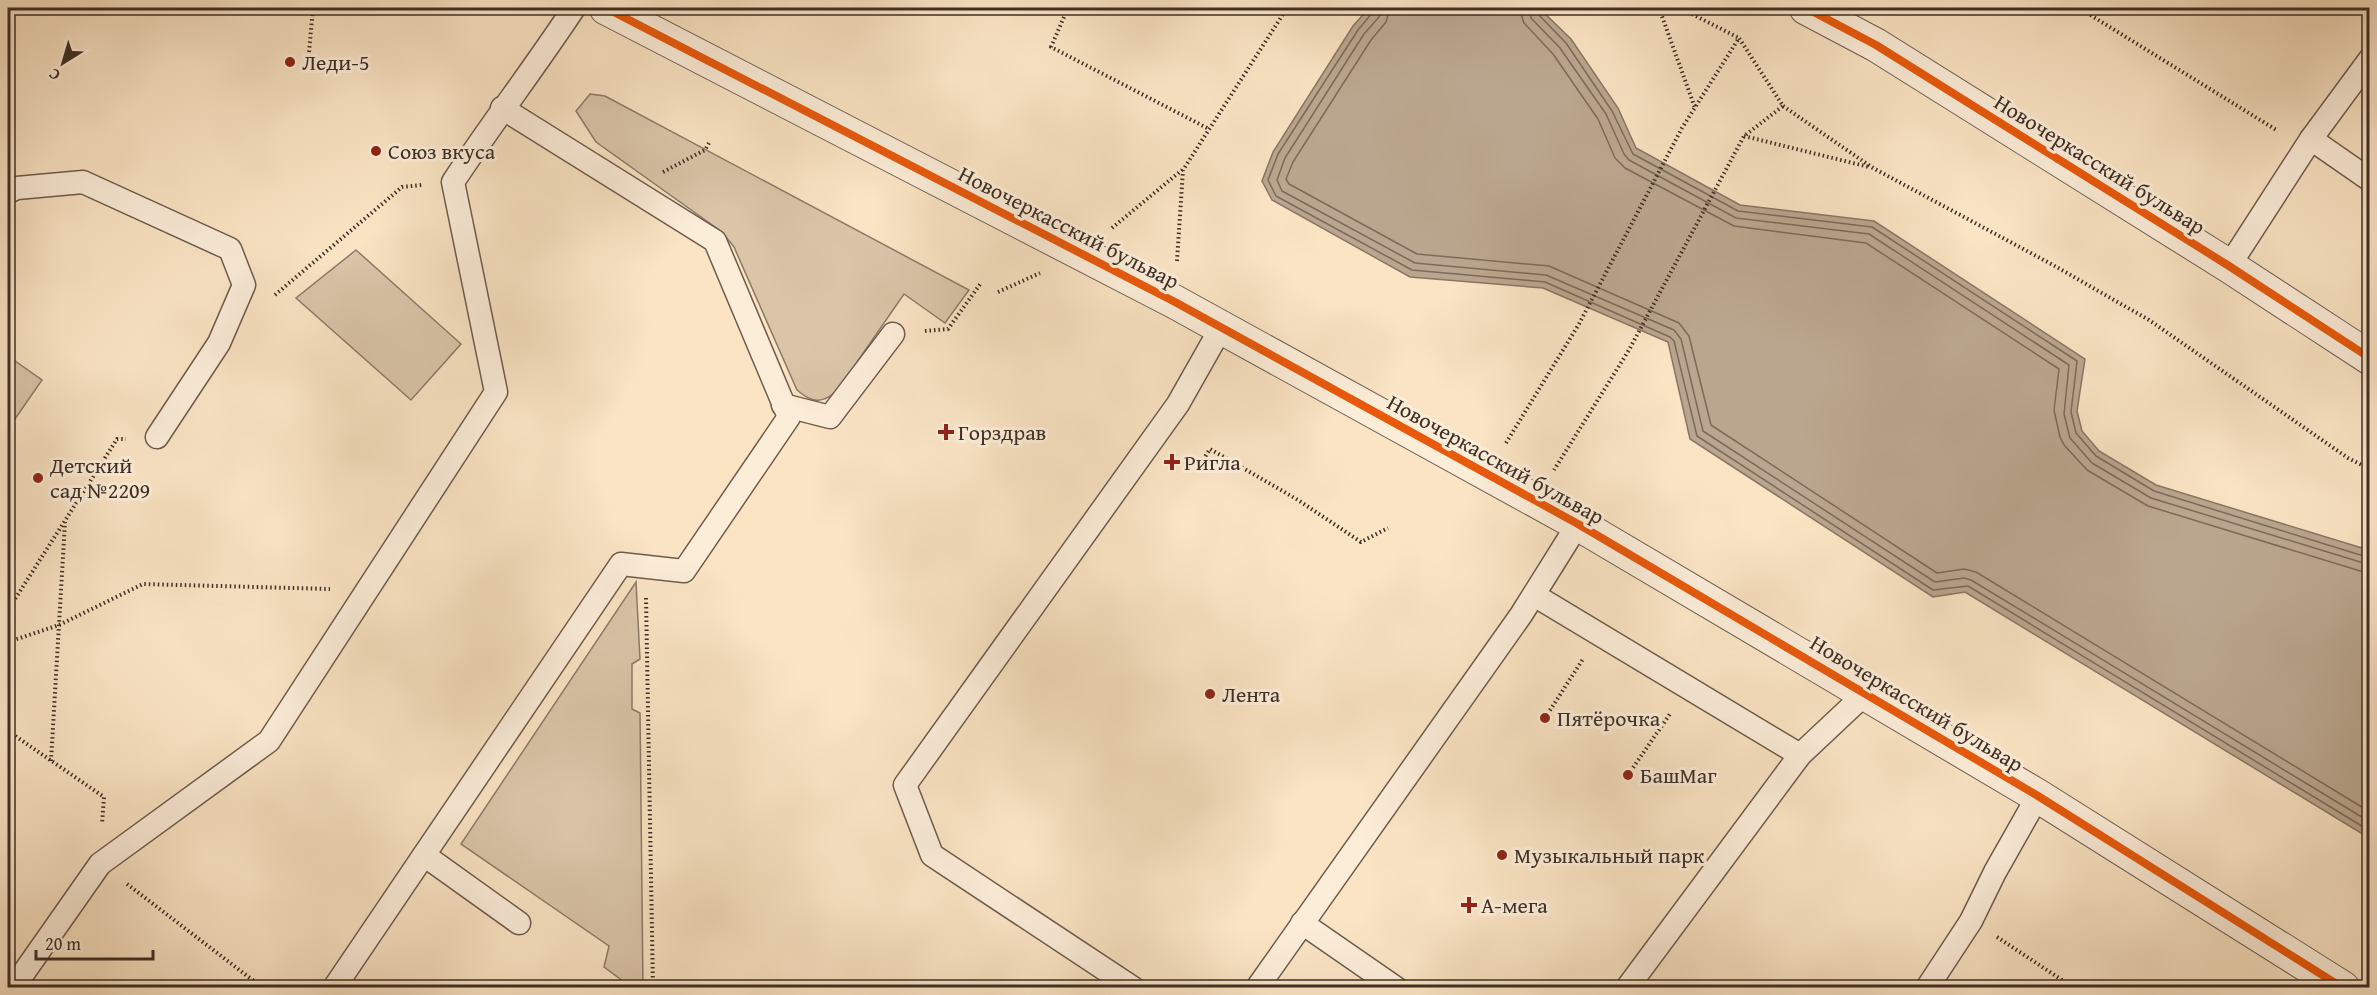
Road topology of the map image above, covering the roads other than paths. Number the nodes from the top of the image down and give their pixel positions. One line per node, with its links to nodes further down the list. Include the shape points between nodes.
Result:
1 (574, 8): 5 (lane)
2 (606, 8): 10 (street, Новочеркасский бульвар)
3 (1806, 8): 9 (street, Новочеркасский бульвар, via 1876,45)
4 (2370, 59): 6 (lane)
5 (502, 108): 13 (lane, via 715,241); 23 (lane, via 453,182 496,392 269,741 100,864)
6 (2309, 144): 7 (lane); 9 (lane)
7 (2370, 180)
8 (8, 192): 14 (lane, via 83,182 230,249 244,285 219,343)
9 (2229, 266): 12 (street, Новочеркасский бульвар)
10 (1221, 328): 15 (street, Новочеркасский бульвар); 25 (lane, via 1178,404 905,785 932,855)
11 (893, 334): 13 (lane, via 830,417)
12 (2370, 358)
13 (783, 405): 20 (lane, via 789,417 684,571 621,564)
14 (157, 437)
15 (1578, 524): 16 (lane); 17 (street, Новочеркасский бульвар)
16 (1534, 595): 18 (lane); 21 (lane)
17 (1866, 693): 18 (lane); 19 (street, Новочеркасский бульвар)
18 (1800, 755): 28 (lane)
19 (2038, 796): 29 (lane, via 1971,921); 30 (street, Новочеркасский бульвар)
20 (424, 855): 22 (lane); 24 (lane)
21 (1302, 923): 26 (lane); 27 (lane)
22 (519, 924)
23 (13, 987)
24 (334, 987)
25 (1133, 987)
26 (1257, 987)
27 (1396, 987)
28 (1626, 987)
29 (1928, 987)
30 (2343, 987)

